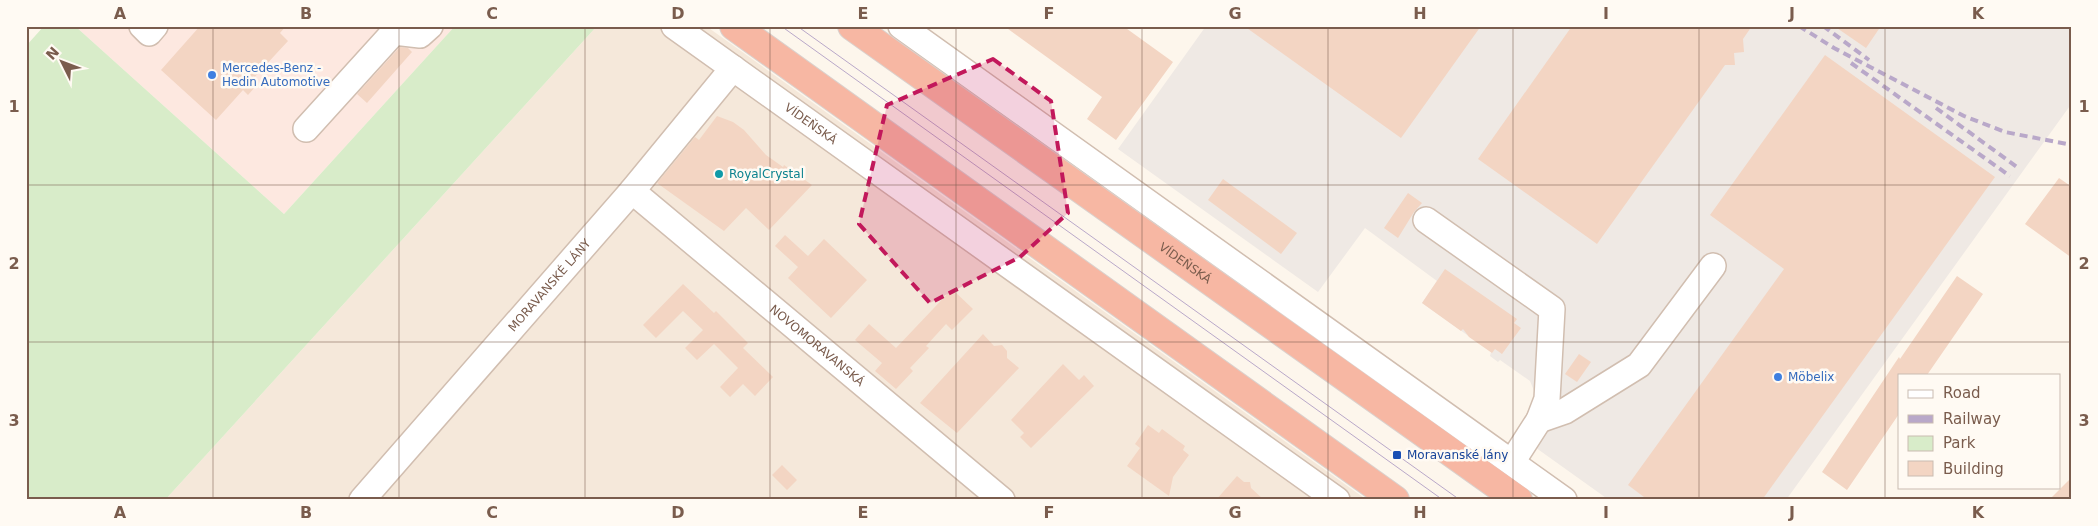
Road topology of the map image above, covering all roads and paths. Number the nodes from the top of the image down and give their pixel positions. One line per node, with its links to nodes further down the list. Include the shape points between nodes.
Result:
1 (142, 26): 2 (street, via 149,33)
2 (155, 26)
3 (430, 26): 9 (street, via 420,35 394,32)
4 (674, 26): 8 (street, VÍDEŇSKÁ)
5 (734, 26): 18 (highway)
6 (852, 26): 19 (highway, VÍDEŇSKÁ)
7 (901, 26): 14 (street)
8 (733, 68): 10 (street, MORAVANSKÉ LÁNY); 15 (street, VÍDEŇSKÁ)
9 (306, 129)
10 (632, 191): 16 (street, MORAVANSKÉ LÁNY); 17 (street, NOVOMORAVANSKÁ)
11 (1426, 220): 13 (street, via 1552,309 1547,399)
12 (1713, 266): 13 (street, via 1639,365 1565,411)
13 (1539, 420): 14 (street)
14 (1512, 462): 20 (street)
15 (1333, 499)
16 (362, 500)
17 (1002, 500)
18 (1395, 500)
19 (1518, 500)
20 (1564, 500)

